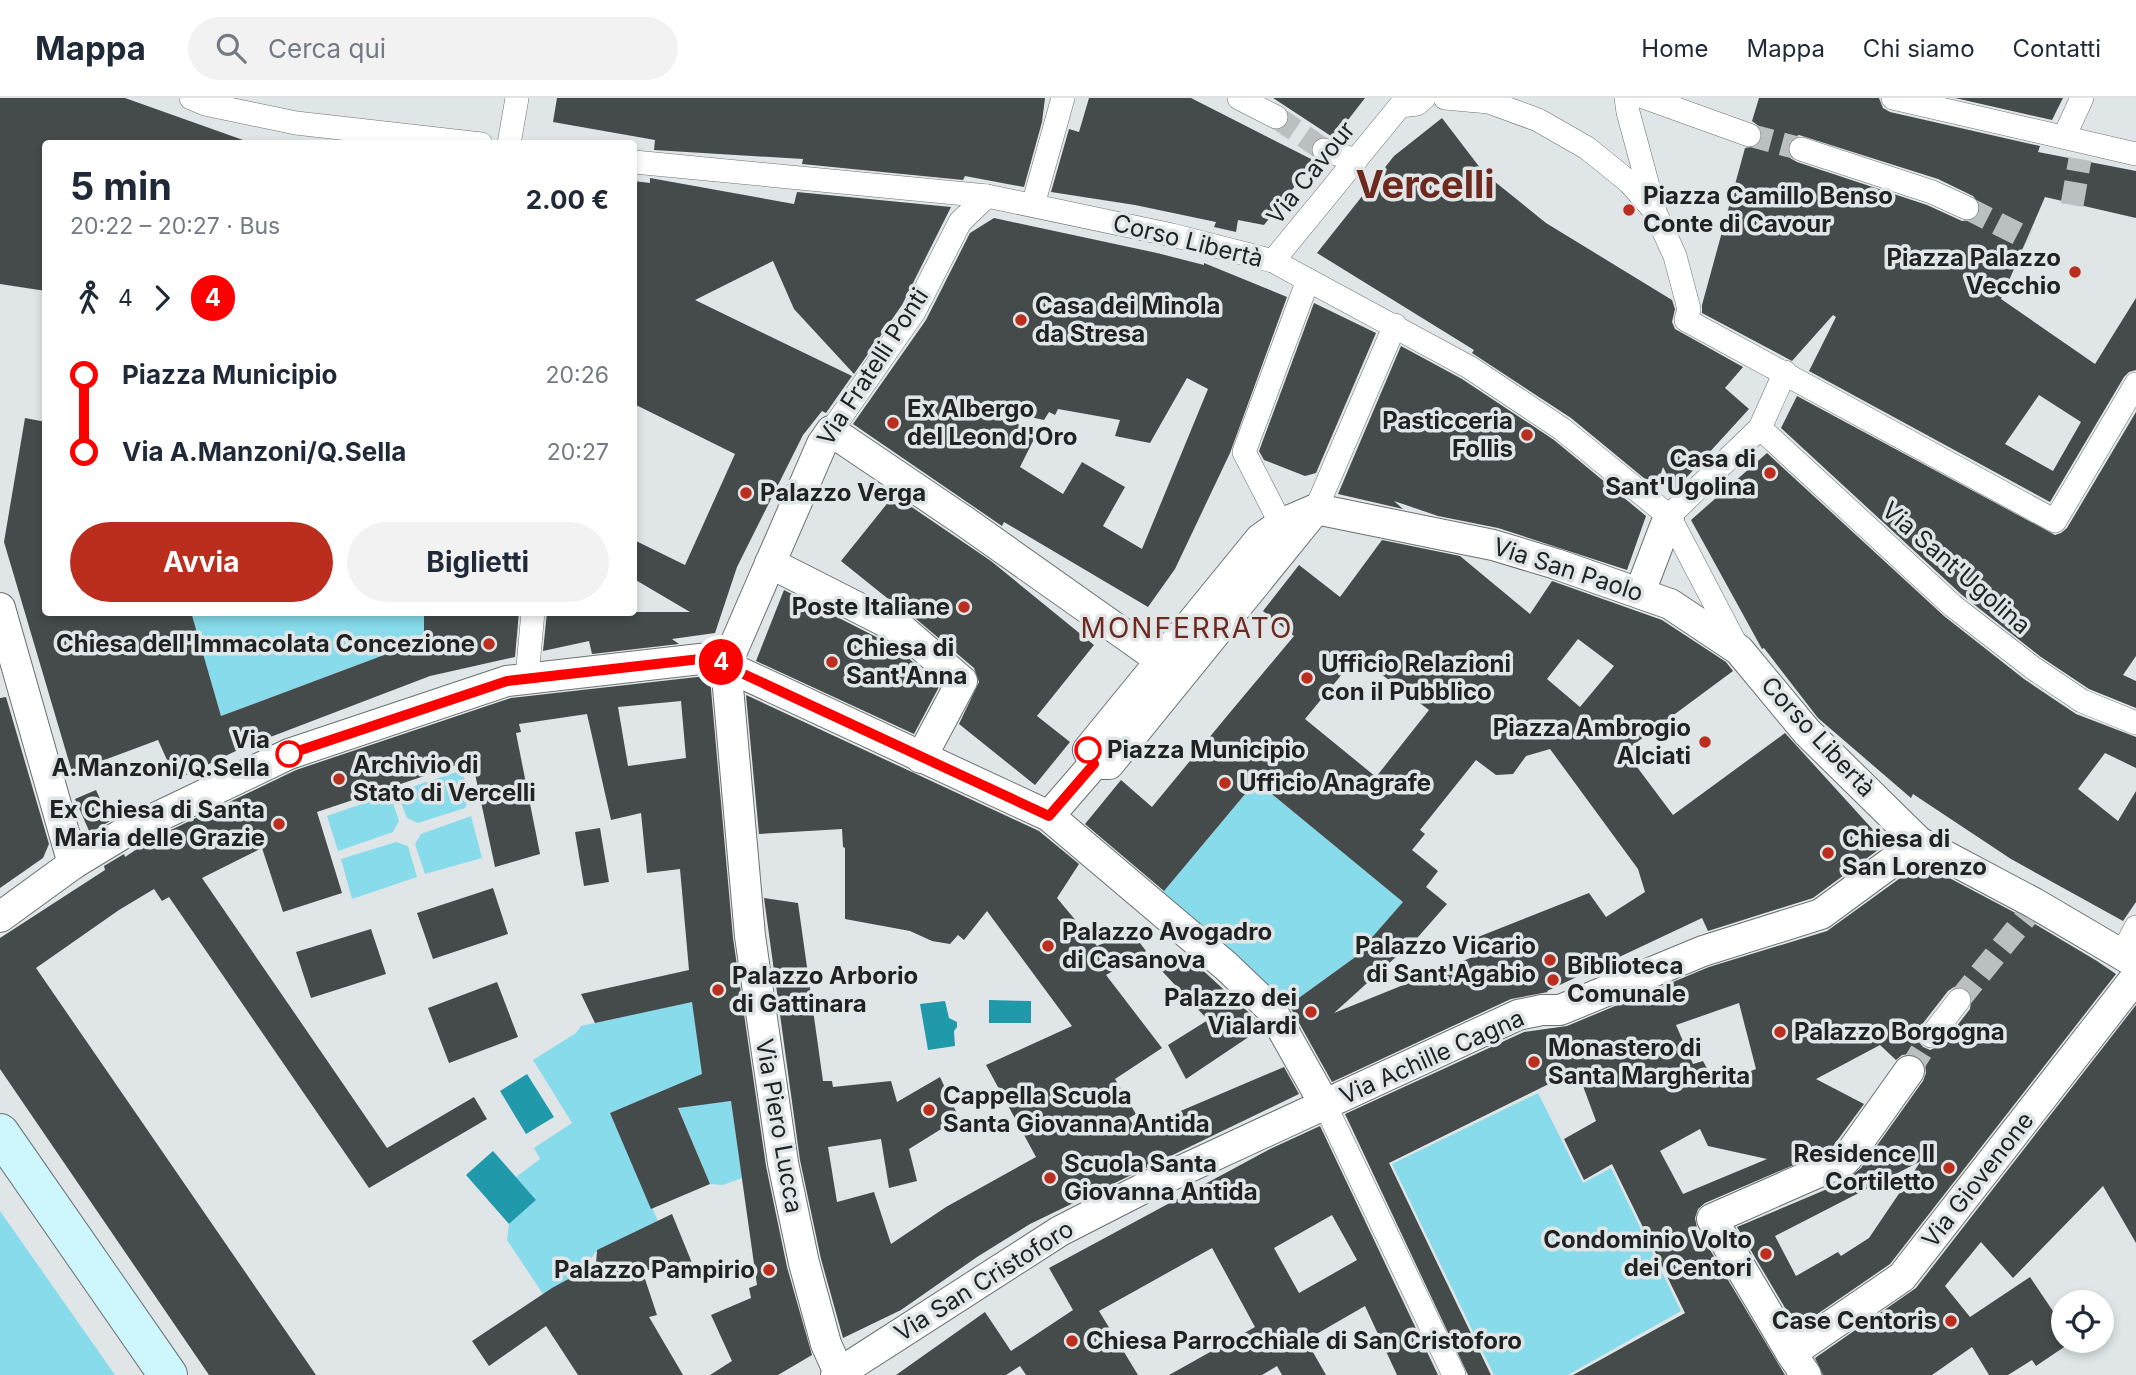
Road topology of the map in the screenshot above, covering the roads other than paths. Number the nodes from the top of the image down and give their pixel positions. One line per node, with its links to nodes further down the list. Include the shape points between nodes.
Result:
1 (517, 98): 16 (street)
2 (1063, 98): 24 (street)
3 (1239, 98): 13 (street)
4 (1424, 98): 11 (street, Via Cavour, via 1417,104)
5 (1445, 98): 26 (street, via 1489,102 1538,120 1587,148 1629,182)
6 (1626, 98): 26 (street)
7 (1646, 98): 14 (street)
8 (1892, 98): 12 (street)
9 (2082, 98): 17 (street)
10 (201, 100): 15 (street, via 296,123)
11 (1396, 102): 21 (street, Via Cavour)
12 (1926, 102): 17 (street)
13 (1276, 117)
14 (1749, 135)
15 (446, 140)
16 (510, 140)
17 (2075, 146): 20 (street)
18 (1801, 149): 25 (street)
19 (1324, 150): 21 (street)
20 (2136, 154)
21 (1356, 160): 27 (street, Via Cavour)
22 (637, 162): 23 (street, Corso Libertà)
23 (987, 196): 24 (street, Corso Libertà); 33 (street, Via Fratelli Ponti, via 960,222 914,312)
24 (1033, 205): 27 (street, Corso Libertà)
25 (1967, 208)
26 (1655, 212): 30 (street, via 1675,256 1689,309 1686,320)
27 (1273, 261): 28 (street, Corso Libertà)
28 (1308, 280): 29 (street, Corso Libertà); 36 (street, via 1244,452)
29 (1395, 325): 34 (street); 35 (street, Corso Libertà, via 1562,429)
30 (1785, 372): 31 (street, via 2055,521); 32 (street)
31 (2136, 384)
32 (1760, 428): 35 (street); 45 (street, Via Sant'Ugolina, via 1953,606 2082,701)
33 (831, 431): 37 (street, Via Fratelli Ponti); 42 (street)
34 (1316, 509): 36 (street); 38 (street, Via San Paolo, via 1493,545); 47 (street, via 1109,764)
35 (1669, 516): 38 (street); 41 (street, Corso Libertà)
36 (1281, 524): 42 (street, via 1260,539)
37 (770, 563): 43 (street, Via Fratelli Ponti); 46 (street, via 904,631 962,681)
38 (1640, 592): 41 (street, Via San Paolo, via 1670,604)
39 (0, 608): 50 (street)
40 (533, 616): 44 (street)
41 (1740, 650): 49 (street, Corso Libertà, via 1807,732)
42 (1162, 661): 47 (street, via 1088,750)
43 (726, 665): 44 (street, via 709,658); 46 (street); 60 (street, Via Piero Lucca, via 750,936 783,1163 804,1263)
44 (527, 677): 50 (street, via 289,754 124,833)
45 (2136, 723)
46 (921, 758): 48 (street)
47 (1094, 764): 48 (street)
48 (1049, 816): 57 (street, via 1271,1009)
49 (1919, 842): 53 (street, Corso Libertà); 57 (street, Via Achille Cagna, via 1821,914 1703,951 1560,1010 1518,1015)
50 (74, 864): 51 (street)
51 (0, 917)
52 (2136, 926): 53 (street)
53 (2131, 964): 59 (street, Via Giovenone, via 1902,1277)
54 (1959, 1000): 55 (street)
55 (1931, 1036)
56 (1909, 1071): 59 (street, via 1840,1165 1712,1219)
57 (1325, 1105): 60 (street, Via San Cristoforo, via 1060,1231); 62 (street)
58 (0, 1133): 61 (main road)
59 (1798, 1364)
60 (838, 1374)
61 (168, 1375)
62 (1454, 1375)

